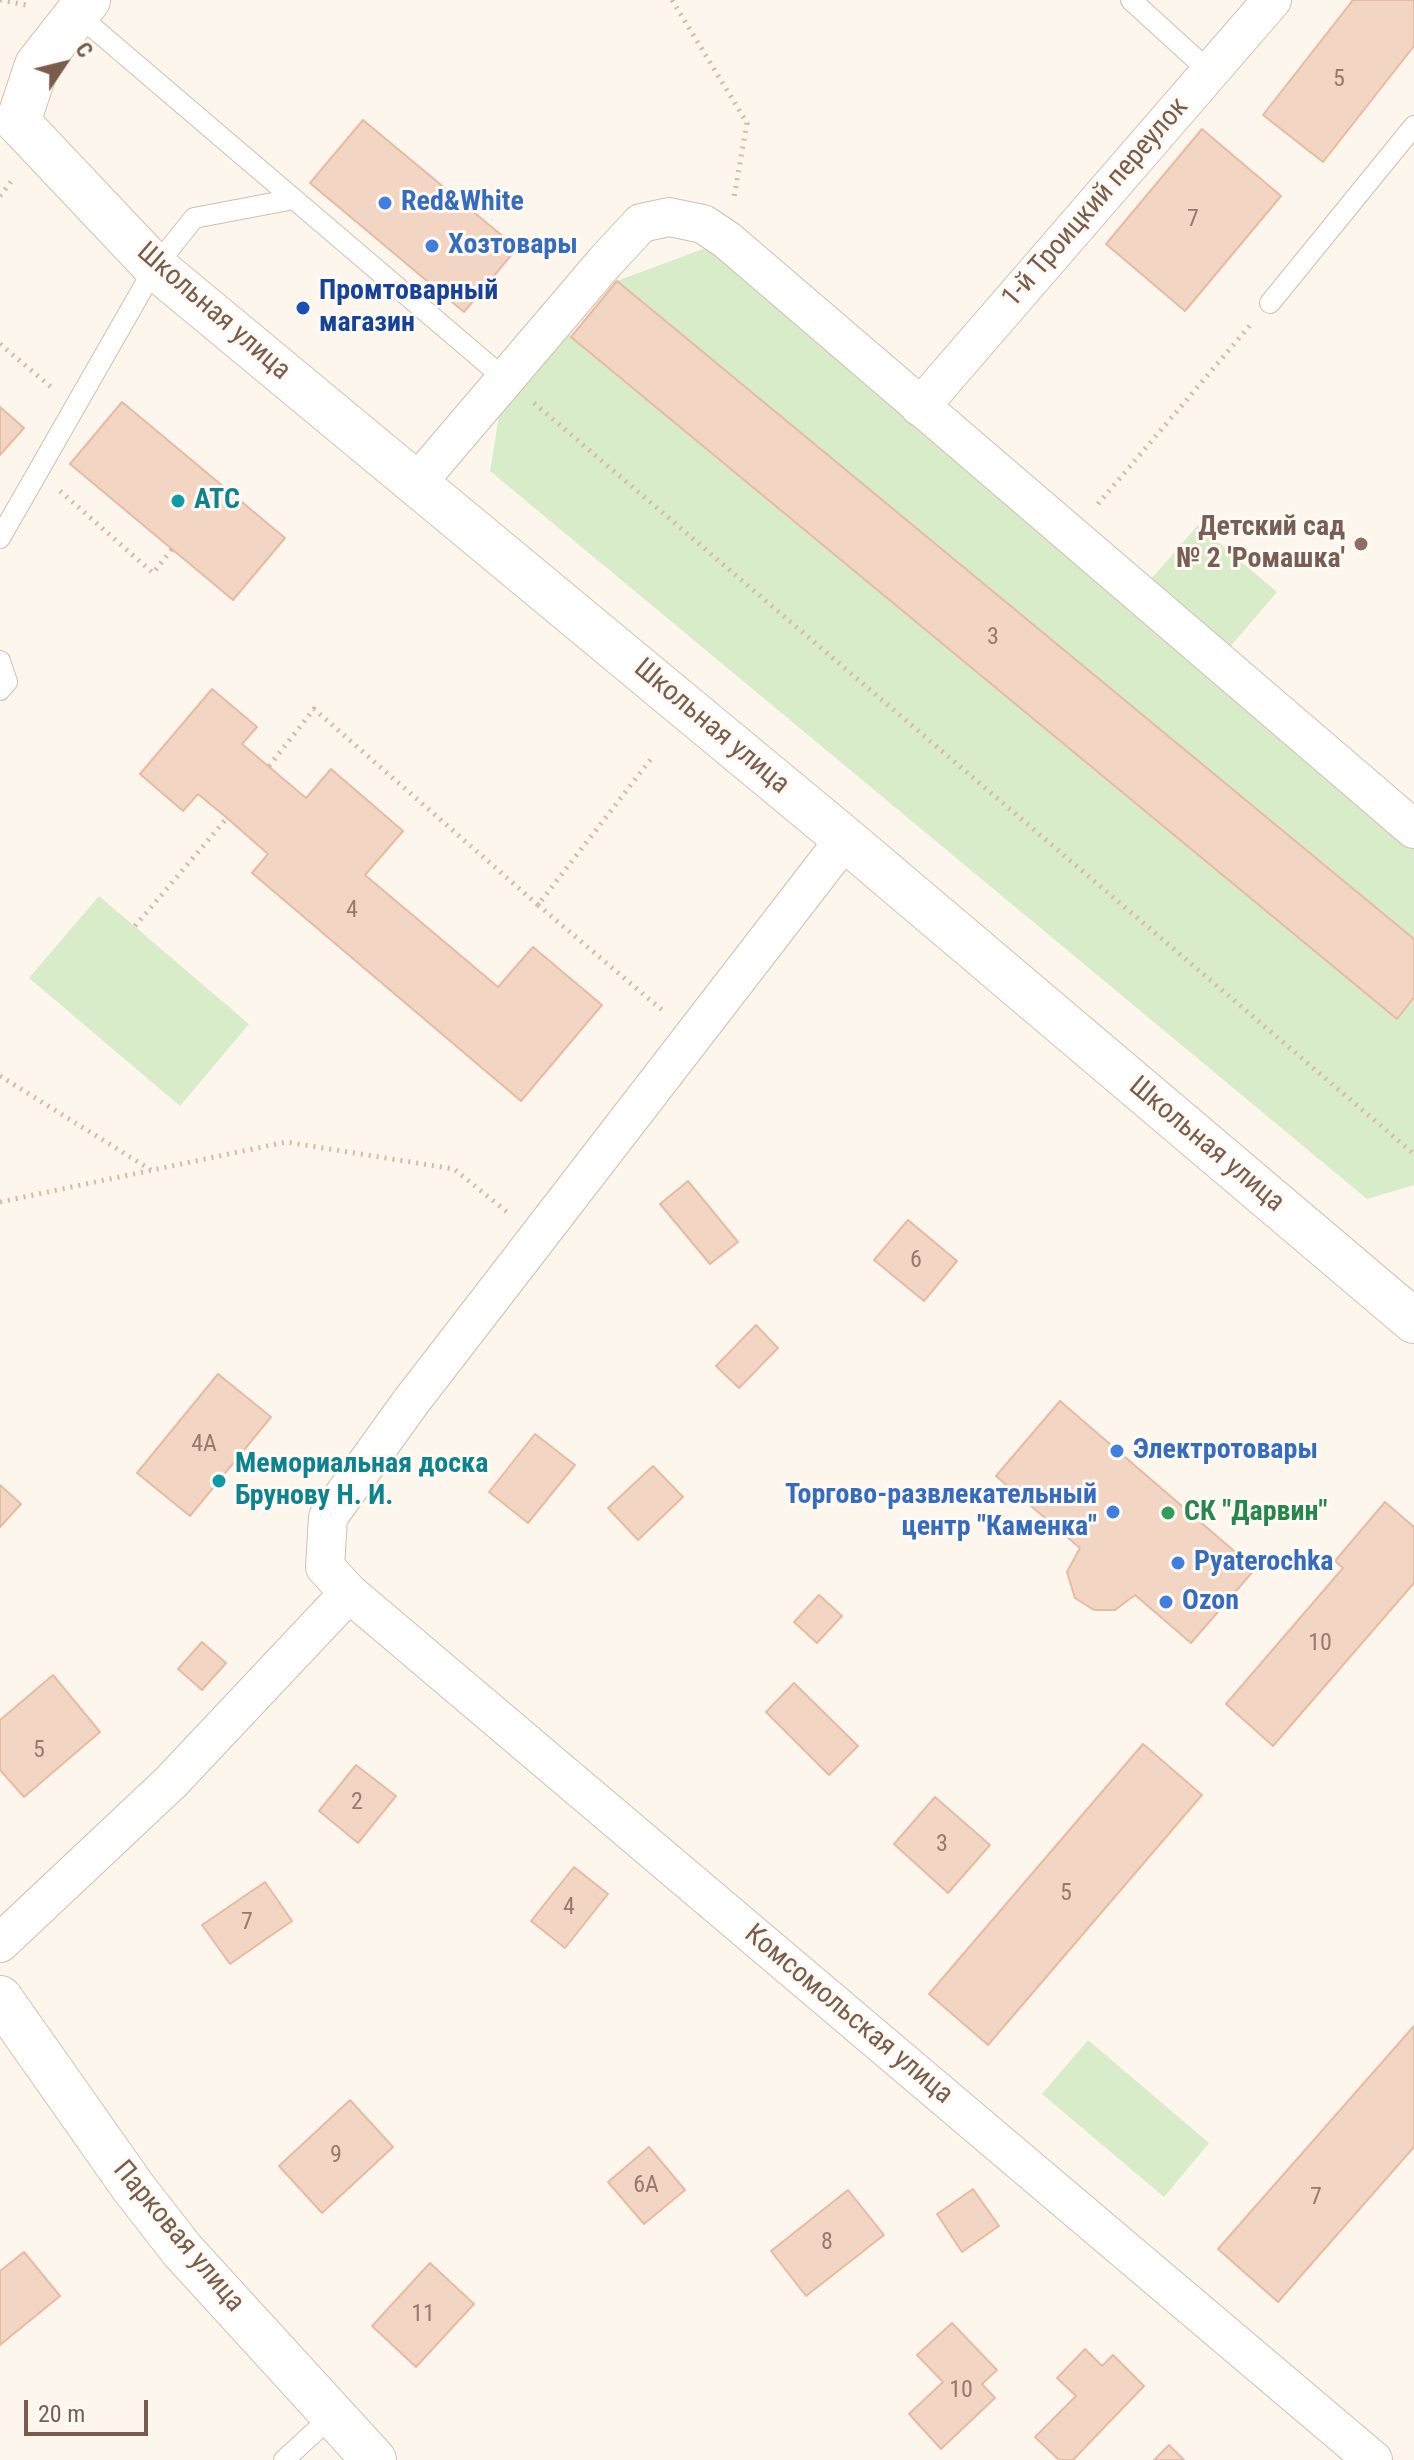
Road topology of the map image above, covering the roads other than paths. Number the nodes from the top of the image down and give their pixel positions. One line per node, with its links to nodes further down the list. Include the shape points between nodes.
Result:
1 (1131, 0): 4 (lane)
2 (1272, 0): 4 (street, 1-й Троицкий переулок)
3 (82, 7): 6 (main road, via 37,65); 7 (lane)
4 (1210, 72): 11 (street, 1-й Троицкий переулок)
5 (1414, 126): 9 (lane)
6 (9, 130): 8 (main road, Школьная улица)
7 (294, 199): 8 (lane, via 194,218); 10 (lane)
8 (155, 267): 12 (main road, Школьная улица); 13 (lane)
9 (1270, 303)
10 (505, 379): 11 (street, via 641,223 669,217 703,224 727,240); 12 (street)
11 (920, 407): 16 (street)
12 (416, 484): 17 (main road, Школьная улица)
13 (0, 538)
14 (0, 661): 15 (lane, via 7,682)
15 (0, 690)
16 (1414, 829)
17 (845, 839): 18 (main road, Школьная улица); 19 (street, via 328,1517)
18 (1414, 1321)
19 (337, 1580): 20 (street, via 171,1782); 25 (street, Комсомольская улица)
20 (0, 1943)
21 (0, 1998): 22 (main road, Парковая улица, via 172,2237)
22 (333, 2415): 23 (lane); 24 (main road, Парковая улица)
23 (284, 2460)
24 (374, 2460)
25 (1373, 2460)

